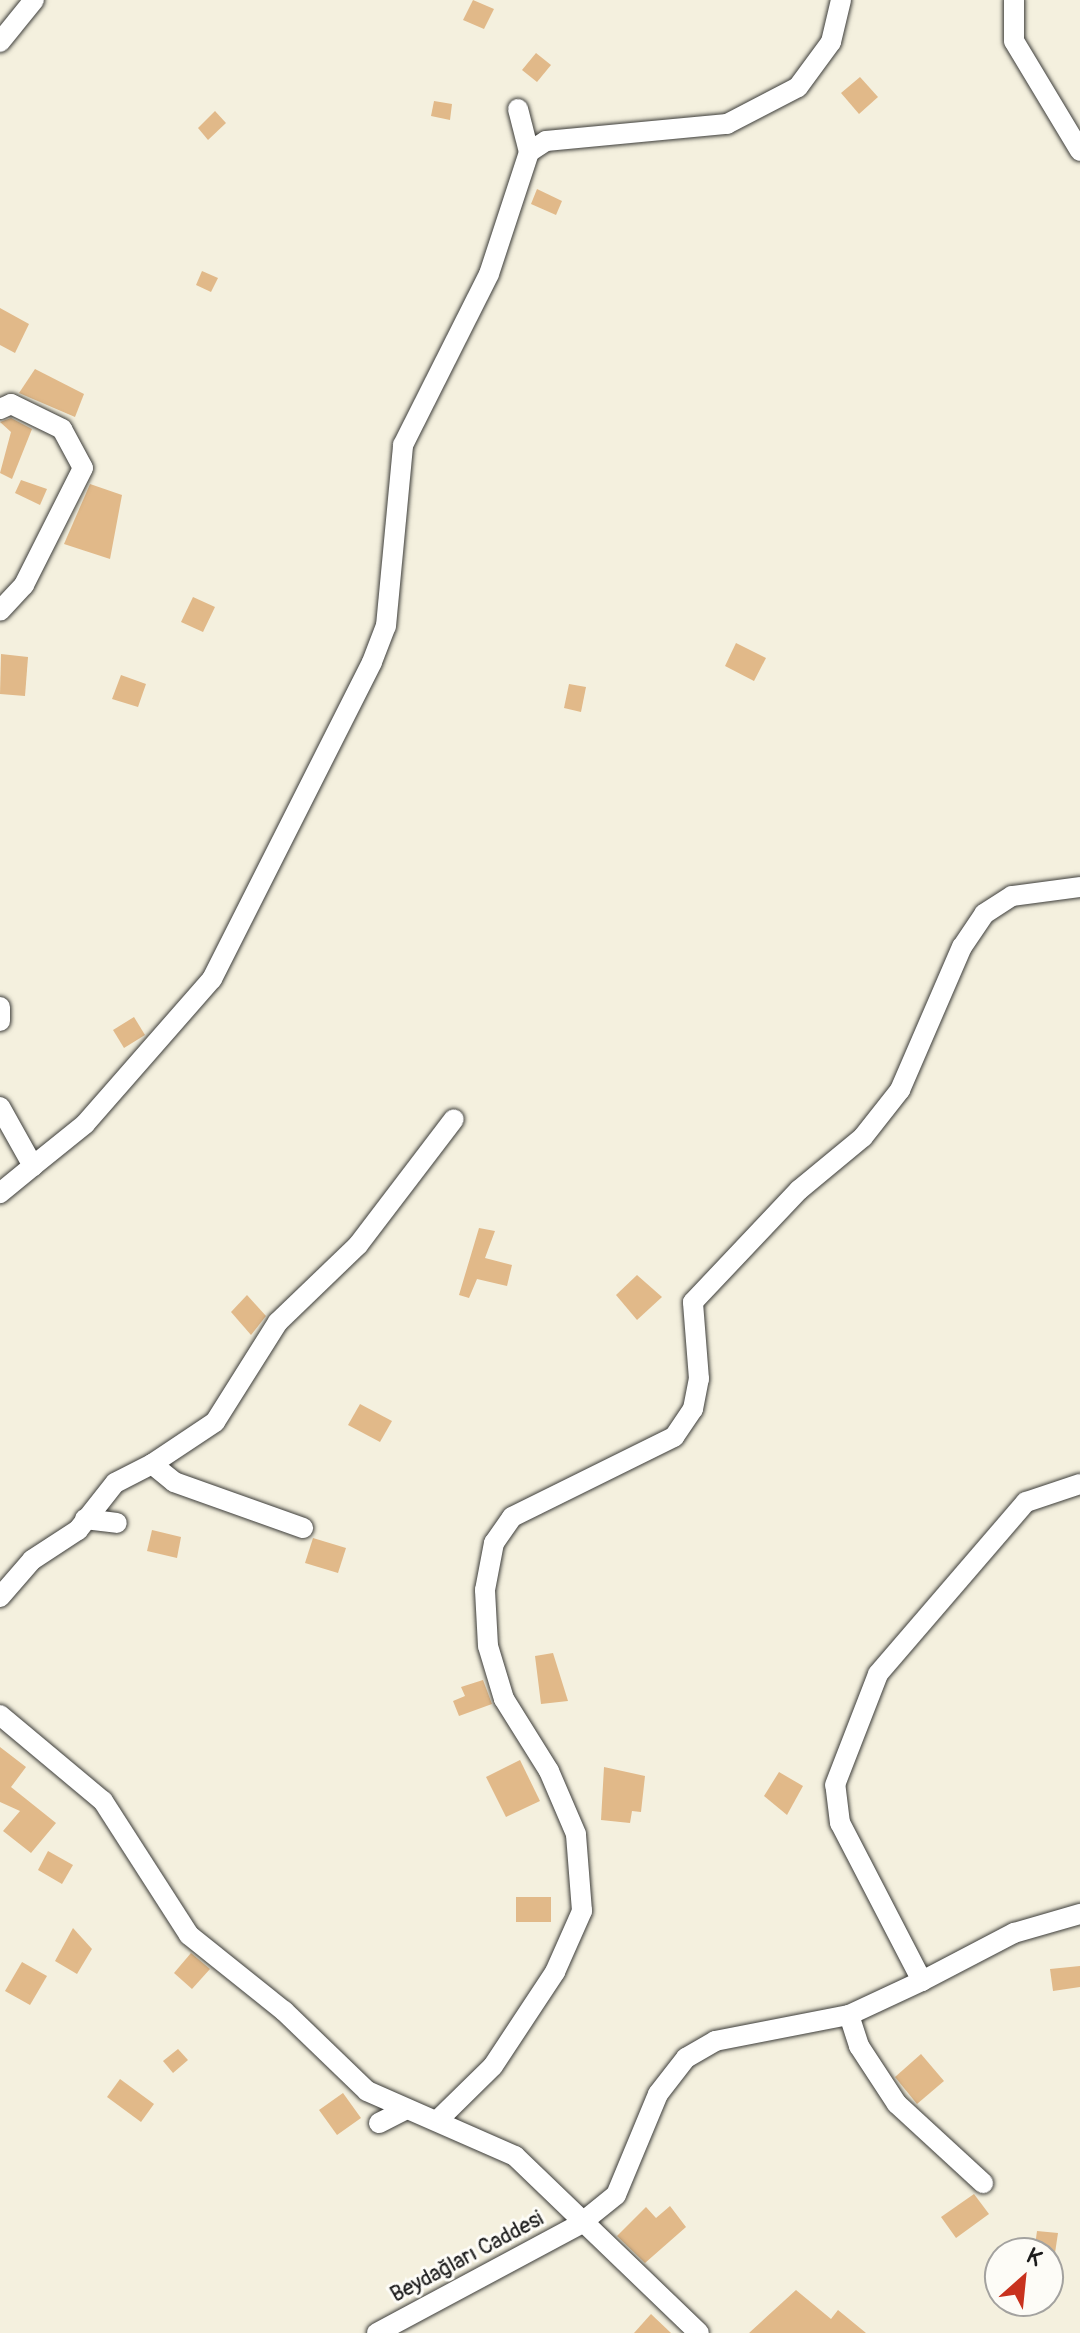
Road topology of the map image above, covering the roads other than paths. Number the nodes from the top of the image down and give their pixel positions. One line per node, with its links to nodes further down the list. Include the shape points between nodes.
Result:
1 (34, 0): 4 (street)
2 (841, 0): 7 (street, via 831,42 798,87 727,124 546,141)
3 (1014, 0): 6 (street, via 1014,41)
4 (0, 42)
5 (518, 109): 7 (street)
6 (1080, 151)
7 (529, 152): 15 (street, via 489,274 403,445 386,626 372,662 212,979 85,1124)
8 (4, 402): 9 (street, via 62,429 83,468 24,585)
9 (0, 611)
10 (1080, 887): 28 (street, via 1012,896 984,914 962,947 900,1090 863,1137 799,1190 693,1302 699,1379 693,1409 674,1437 512,1517 494,1543 485,1590 488,1646 504,1699 549,1771 576,1834 582,1911 555,1972 493,2066)
11 (0, 1007): 12 (street)
12 (0, 1021)
13 (0, 1107): 15 (street)
14 (454, 1119): 17 (street, via 358,1245 278,1322 215,1422)
15 (33, 1166): 16 (street)
16 (0, 1193)
17 (152, 1464): 19 (street, via 125,1474); 21 (street, via 174,1482)
18 (1080, 1484): 25 (street, via 1026,1502 878,1674 835,1785 840,1823)
19 (85, 1519): 20 (street); 22 (street, via 32,1560)
20 (117, 1523)
21 (303, 1528)
22 (0, 1597)
23 (0, 1715): 27 (street, via 103,1801 189,1935 367,2091)
24 (1080, 1914): 25 (street, Beydağları Caddesi, via 1014,1933)
25 (922, 1981): 26 (street, Beydağları Caddesi)
26 (849, 2015): 30 (street, via 859,2046 897,2104); 31 (street, Beydağları Caddesi, via 715,2041 686,2058 658,2094 616,2195)
27 (404, 2110): 28 (street); 29 (street)
28 (437, 2121): 31 (street, via 515,2156)
29 (379, 2123)
30 (983, 2183)
31 (580, 2224): 32 (street, Beydağları Caddesi); 33 (street)
32 (377, 2333)
33 (699, 2333)

